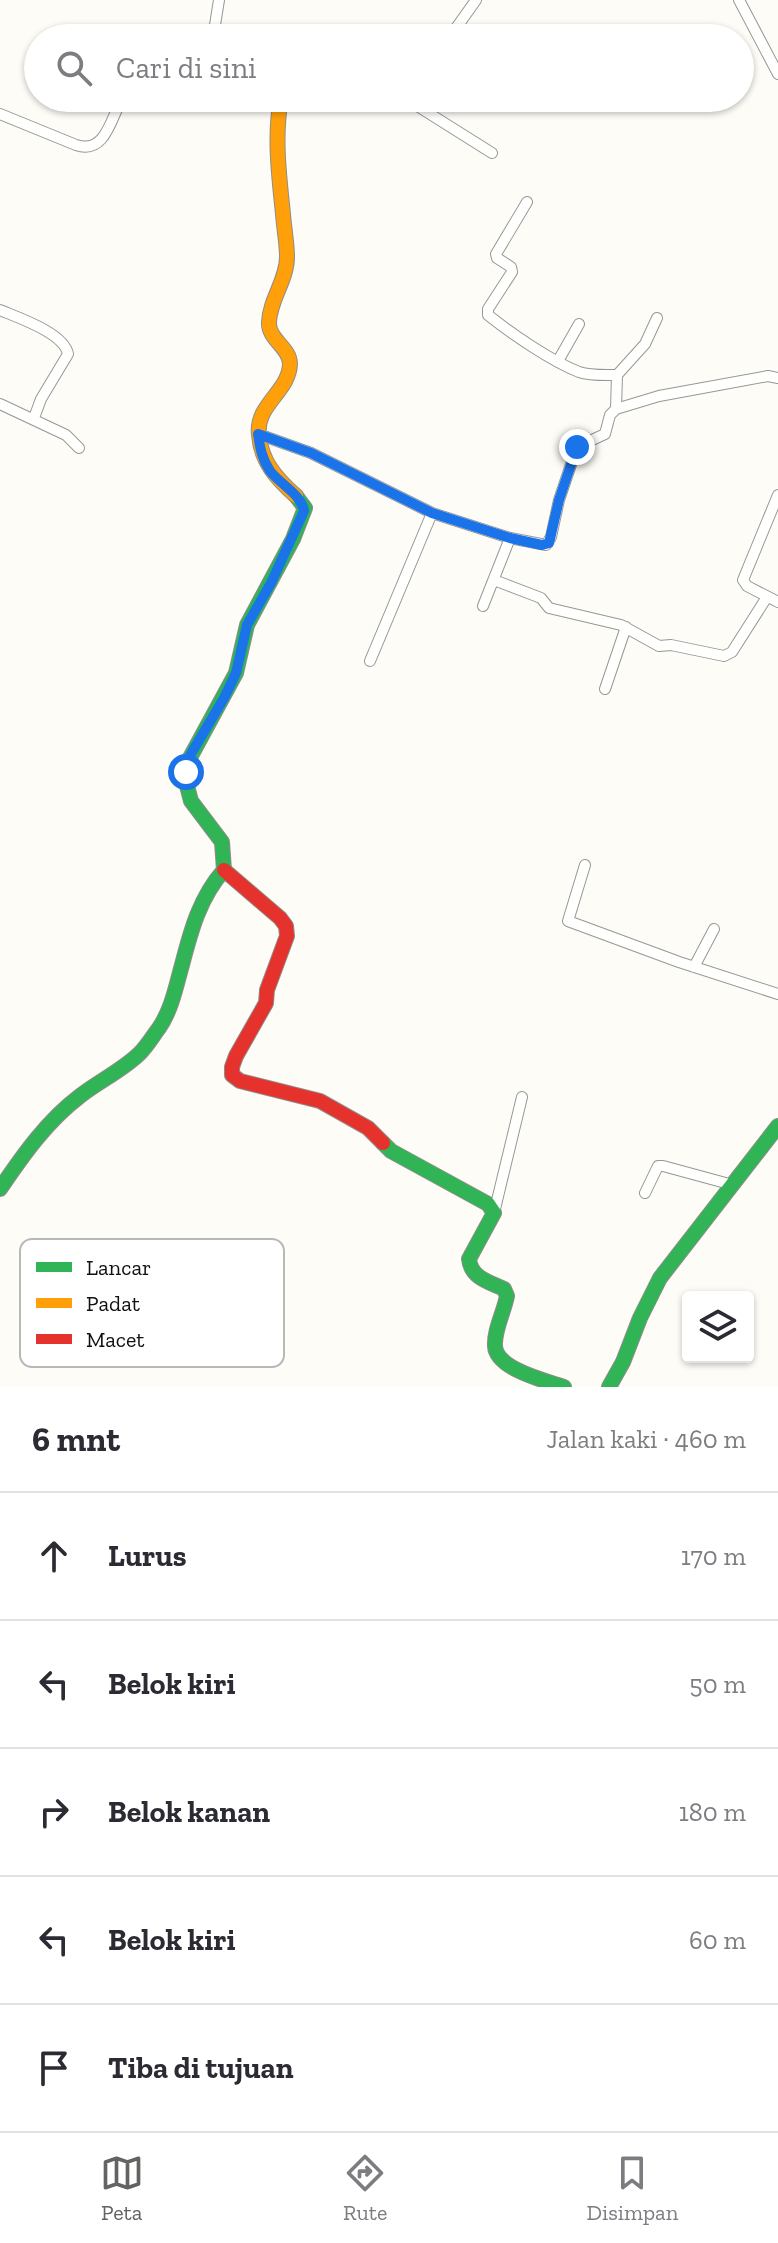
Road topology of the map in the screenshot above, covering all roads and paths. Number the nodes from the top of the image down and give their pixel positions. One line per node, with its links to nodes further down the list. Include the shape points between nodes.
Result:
1 (219, 0): 4 (street)
2 (476, 0): 5 (street)
3 (739, 0): 6 (street)
4 (215, 24)
5 (459, 24)
6 (752, 24)
7 (754, 28): 8 (street)
8 (778, 74)
9 (115, 112): 12 (street, via 102,140 86,149)
10 (278, 112): 24 (street, via 287,257 269,323 290,363 259,418)
11 (427, 112): 13 (street)
12 (0, 114)
13 (492, 153)
14 (527, 202): 18 (street, via 496,254 512,272 487,313)
15 (0, 310): 23 (street, via 67,347)
16 (657, 318): 19 (street, via 645,344)
17 (579, 324): 18 (street)
18 (558, 361): 19 (street, via 591,375)
19 (617, 375): 22 (street)
20 (778, 378): 22 (street, via 659,396)
21 (0, 404): 23 (street)
22 (616, 409): 28 (street, via 605,434 577,447 548,545)
23 (34, 418): 25 (street)
24 (258, 434): 27 (street, via 311,453); 36 (street, via 269,470 305,508 247,625 236,673 186,765 191,801 222,842)
25 (79, 448)
26 (778, 495): 30 (street, via 743,580)
27 (432, 513): 28 (street); 33 (street)
28 (510, 538): 29 (street)
29 (494, 580): 31 (street); 32 (street, via 541,598 549,608)
30 (773, 600): 32 (street, via 727,655 659,646)
31 (483, 606)
32 (626, 627): 34 (street)
33 (370, 661)
34 (605, 689)
35 (585, 865): 38 (street, via 568,921)
36 (224, 870): 43 (street, via 200,905 161,1025 140,1053 78,1097 46,1128); 45 (street, via 280,918 287,936 266,1003 236,1056 232,1075 320,1101 368,1128 391,1151 483,1200)
37 (714, 929): 38 (street)
38 (694, 967): 39 (street)
39 (778, 994)
40 (522, 1097): 45 (street)
41 (778, 1126): 42 (street)
42 (733, 1185): 44 (street, via 658,1166); 47 (street, via 660,1278)
43 (0, 1189)
44 (645, 1193)
45 (494, 1213): 46 (street, via 468,1267 507,1296 497,1357)
46 (564, 1387)
47 (609, 1387)

